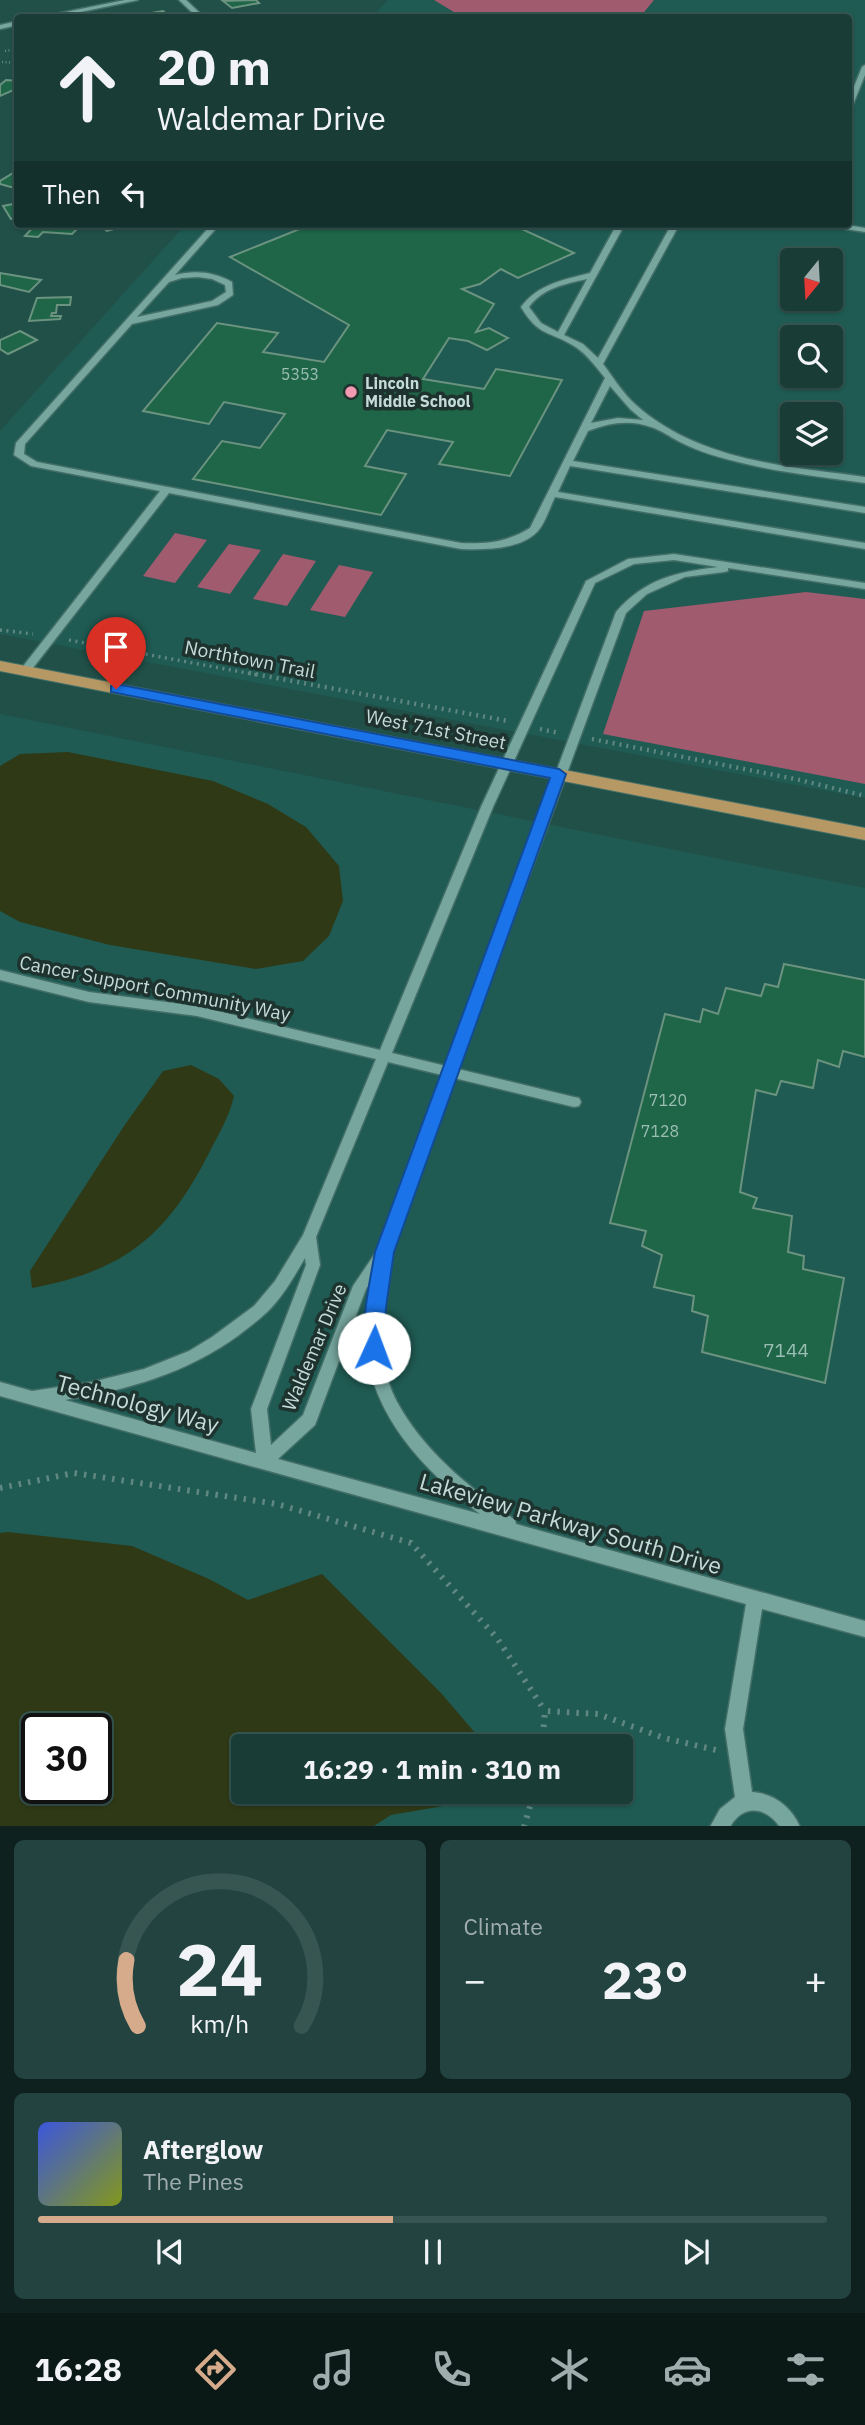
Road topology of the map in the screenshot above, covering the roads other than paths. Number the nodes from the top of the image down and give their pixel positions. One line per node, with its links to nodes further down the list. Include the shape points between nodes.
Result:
1 (135, 0): 3 (street)
2 (182, 0): 4 (street)
3 (60, 14)
4 (198, 14)
5 (865, 66): 6 (street)
6 (852, 99)
7 (212, 228): 10 (street)
8 (619, 228): 12 (street)
9 (673, 228): 16 (lane)
10 (181, 263): 11 (street); 13 (street)
11 (202, 275): 13 (street); 14 (street, via 219,277 229,284 230,293 215,303)
12 (593, 275): 15 (street); 15 (street, via 551,286 532,296 525,307 536,324)
13 (165, 281): 14 (street)
14 (128, 322): 22 (street, via 21,443 19,455 34,464)
15 (560, 335): 16 (lane)
16 (599, 364): 17 (lane)
17 (610, 377): 18 (lane, via 631,405); 19 (street)
18 (655, 425): 19 (street, via 631,419 602,421); 21 (lane, via 690,444 741,461)
19 (585, 429): 20 (street)
20 (568, 463): 23 (street); 24 (lane)
21 (865, 480)
22 (166, 490): 23 (street, via 461,546 490,547 516,542 534,530); 29 (lane)
23 (553, 494): 25 (street)
24 (865, 510)
25 (865, 546)
26 (790, 574): 27 (street); 30 (street, Waldemar Drive, via 674,557 632,561 591,581); 31 (street, Waldemar Drive, via 725,569 683,574 643,592 621,612)
27 (865, 586)
28 (0, 666): 29 (main road, West 71st Street)
29 (24, 671): 30 (main road, West 71st Street)
30 (508, 765): 31 (main road, West 71st Street); 34 (street, Waldemar Drive, via 486,807)
31 (559, 774): 32 (main road, West 71st Street); 35 (street, Waldemar Drive)
32 (865, 834)
33 (0, 975): 34 (street, Cancer Support Community Way, via 89,997 197,1011)
34 (385, 1058): 35 (street, Cancer Support Community Way); 37 (street, Waldemar Drive)
35 (449, 1073): 36 (street, Cancer Support Community Way); 38 (street, Waldemar Drive)
36 (574, 1102)
37 (309, 1237): 40 (street, via 267,1303 196,1355 127,1382); 41 (street, Waldemar Drive, via 313,1265 259,1409)
38 (384, 1252): 41 (street, Waldemar Drive, via 360,1286 309,1420); 42 (street, via 374,1348 391,1405 405,1430 441,1469)
39 (0, 1389): 40 (street, Technology Way)
40 (29, 1397): 41 (street, Technology Way)
41 (265, 1461): 42 (street, Lakeview Parkway South Drive)
42 (518, 1532): 43 (street, Lakeview Parkway South Drive)
43 (755, 1598): 44 (street, Lakeview Parkway South Drive); 45 (street, via 734,1729)
44 (865, 1629)
45 (744, 1800): 46 (lane, via 727,1810); 47 (lane, via 765,1801 783,1813)
46 (719, 1826)
47 (791, 1826)

